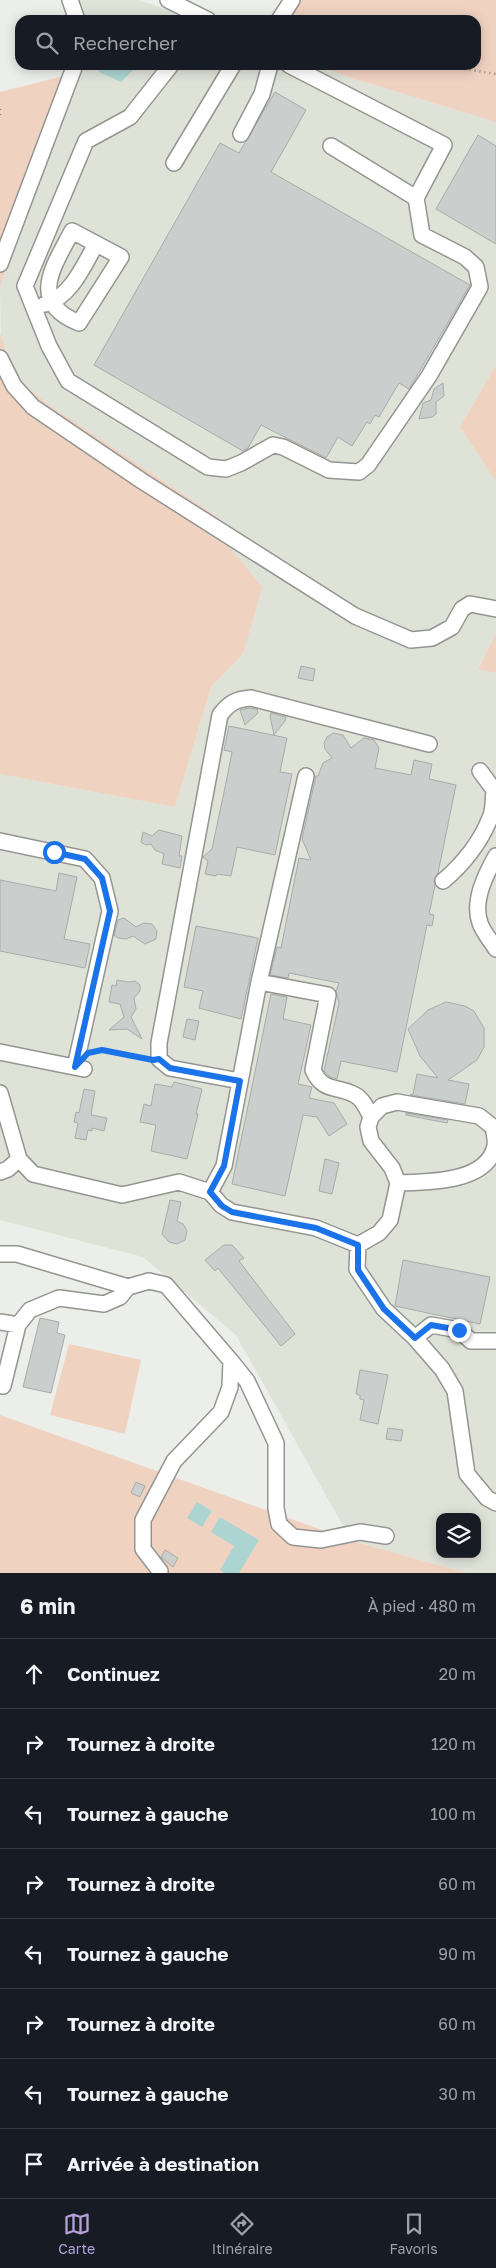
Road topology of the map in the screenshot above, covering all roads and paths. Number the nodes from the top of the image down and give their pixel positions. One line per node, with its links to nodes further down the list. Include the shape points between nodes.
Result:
1 (70, 0): 4 (street)
2 (168, 0): 5 (street)
3 (292, 0): 6 (street)
4 (75, 15)
5 (195, 15)
6 (282, 15)
7 (73, 70): 21 (street)
8 (167, 70): 23 (street, via 130,116 86,141 24,286)
9 (230, 70): 18 (street)
10 (269, 70): 16 (street, via 262,94)
11 (299, 70): 19 (street, via 444,145)
12 (471, 70): 13 (path)
13 (496, 74)
14 (0, 109): 15 (path)
15 (0, 114)
16 (241, 134)
17 (330, 146): 19 (street)
18 (174, 163)
19 (416, 198): 23 (street, via 422,235 476,266 480,287 429,376 368,465 359,472 329,470 273,445 226,469 208,467 68,381)
20 (96, 244): 22 (street, via 75,281); 22 (street, via 72,231 50,276 48,286); 22 (street, via 121,257 79,324 60,314)
21 (0, 264)
22 (52, 302): 23 (street)
23 (33, 308)
24 (0, 358): 25 (street, via 14,386 33,407 142,481 355,616 411,640 432,638 452,627 462,609 470,604)
25 (496, 609)
26 (429, 744): 38 (street, via 251,698 238,699 228,705 220,715 159,1043)
27 (480, 771): 29 (street)
28 (306, 776): 36 (street)
29 (495, 790): 32 (street, via 491,816 474,850)
30 (0, 841): 39 (street, via 85,859 102,878 110,911)
31 (496, 856): 33 (street, via 485,877 478,909)
32 (443, 881)
33 (480, 923): 34 (street); 35 (street)
34 (496, 928)
35 (496, 949)
36 (259, 982): 40 (street); 42 (street, via 328,995 314,1070 318,1081 361,1099)
37 (0, 1052): 39 (street)
38 (159, 1059): 39 (path, via 102,1050 88,1053); 40 (street, via 170,1068)
39 (80, 1068)
40 (240, 1081): 46 (street, via 224,1166)
41 (0, 1093): 43 (street)
42 (371, 1117): 45 (street, via 368,1127 371,1141 392,1168); 45 (street, via 382,1106 397,1102 479,1116 493,1127 495,1145 490,1159 478,1170 464,1176)
43 (20, 1159): 44 (street); 46 (street, via 33,1174 122,1195 179,1182)
44 (0, 1172)
45 (398, 1183): 47 (street, via 390,1220 379,1233)
46 (210, 1192): 47 (street, via 232,1212 316,1228)
47 (358, 1245): 52 (street, via 358,1270 384,1309)
48 (0, 1254): 49 (street, via 17,1254)
49 (128, 1287): 51 (street, via 120,1297 104,1304 59,1298 30,1310); 54 (street, via 149,1280 166,1285)
50 (0, 1322): 51 (street)
51 (18, 1326): 55 (street)
52 (415, 1338): 53 (street, via 431,1325 459,1330 471,1341); 56 (street, via 442,1369 455,1391 467,1474 487,1498)
53 (496, 1341)
54 (231, 1360): 57 (street, via 247,1381 276,1443 279,1524 293,1537 321,1540 360,1532); 58 (street, via 230,1387 221,1412 174,1461 142,1520 143,1549)
55 (3, 1386)
56 (496, 1503)
57 (386, 1536)
58 (160, 1571)

